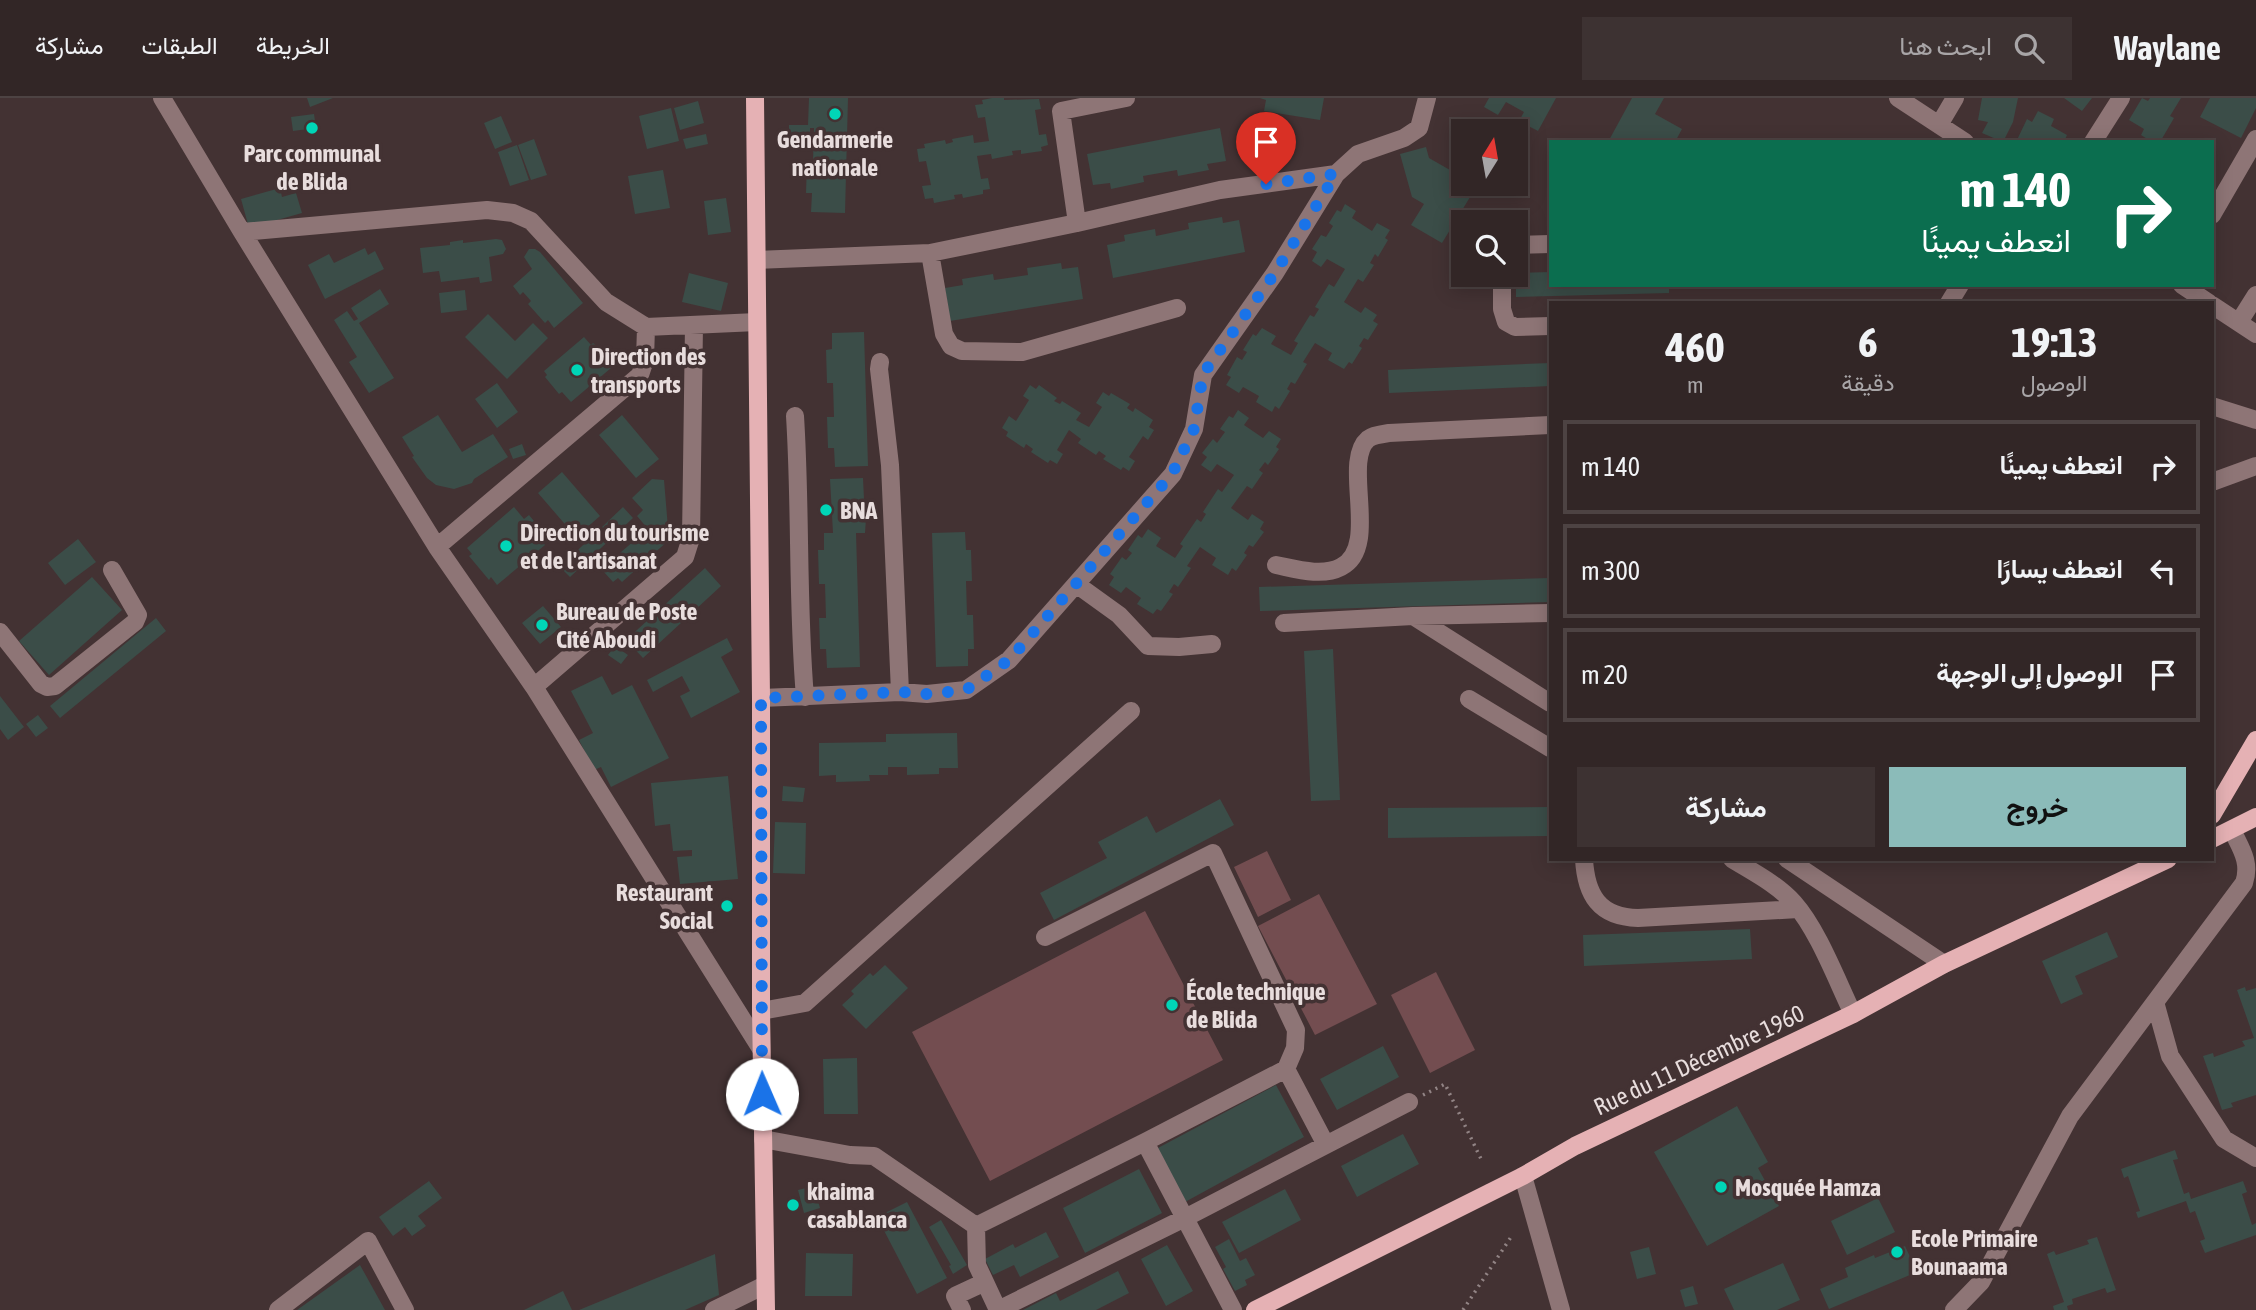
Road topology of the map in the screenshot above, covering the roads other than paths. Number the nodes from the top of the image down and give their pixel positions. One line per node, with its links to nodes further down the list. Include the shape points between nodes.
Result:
1 (162, 98): 15 (street)
2 (755, 98): 19 (main road)
3 (1126, 98): 14 (street, via 1061,111)
4 (1427, 98): 12 (street, via 1419,128 1358,154)
5 (1898, 98): 8 (street)
6 (1955, 98): 8 (street)
7 (2121, 98): 11 (street)
8 (1939, 125): 10 (street)
9 (2256, 139): 13 (street)
10 (1962, 140)
11 (2094, 140)
12 (1336, 174): 14 (street, via 1220,190); 42 (street, via 1275,273 1203,374 1194,429 1172,474)
13 (2214, 212)
14 (1077, 223): 18 (street)
15 (242, 232): 30 (street, via 487,210 513,213 531,221 606,302); 39 (street)
16 (1549, 244): 17 (street)
17 (1528, 245)
18 (930, 253): 19 (street); 25 (street, via 944,334 951,346 962,351 1021,352)
19 (758, 260): 26 (main road)
20 (1502, 287): 29 (street, via 1506,322 1515,327)
21 (2185, 287): 23 (street)
22 (2256, 295): 27 (street)
23 (2206, 301)
24 (2214, 306): 27 (street)
25 (1177, 308)
26 (757, 322): 28 (street); 51 (main road)
27 (2239, 323): 31 (street)
28 (694, 325): 30 (street); 48 (street, via 691,538 685,557)
29 (1549, 326)
30 (646, 327): 39 (street, via 640,375)
31 (2256, 334)
32 (880, 362): 49 (street, via 890,465)
33 (2214, 407): 35 (street)
34 (795, 416): 50 (street)
35 (2256, 420)
36 (1549, 425): 40 (street, via 1389,433 1366,440 1360,454 1360,537 1354,554 1342,567 1328,571)
37 (2256, 466): 38 (street)
38 (2214, 481)
39 (437, 547): 48 (street)
40 (1276, 565)
41 (112, 570): 46 (street, via 137,610 135,622 55,686 41,684)
42 (1076, 584): 47 (street, via 1119,615 1148,646); 49 (street, via 1009,660 966,690)
43 (1549, 613): 44 (street)
44 (1413, 616): 45 (street); 53 (street)
45 (1284, 623)
46 (0, 632)
47 (1212, 644)
48 (534, 687): 72 (street)
49 (900, 692): 50 (street)
50 (805, 697): 51 (street)
51 (761, 698): 70 (main road)
52 (1469, 699): 56 (street)
53 (1549, 702)
54 (1131, 711): 70 (street, via 805,1003)
55 (2256, 740): 57 (main road)
56 (1549, 747)
57 (2214, 812)
58 (2256, 817): 59 (main road)
59 (2232, 830): 60 (main road); 65 (street)
60 (2214, 838)
61 (1584, 861): 66 (street, via 1591,894 1616,915 1637,918)
62 (1734, 861): 66 (street, via 1771,884)
63 (1790, 861): 68 (street)
64 (2164, 861): 68 (main road, Rue du 11 Décembre 1960)
65 (2250, 879): 69 (street)
66 (1798, 909): 71 (street)
67 (1045, 937): 73 (street, via 1213,853 1296,1030)
68 (1944, 964): 71 (main road, Rue du 11 Décembre 1960)
69 (2155, 1002): 78 (street, via 2170,1056 2210,1118 2224,1139); 93 (street, via 2070,1116 1981,1282)
70 (761, 1011): 72 (main road)
71 (1853, 1014): 79 (main road, Rue du 11 Décembre 1960, via 1575,1146)
72 (761, 1049): 75 (main road)
73 (1286, 1069): 76 (street); 77 (street)
74 (1409, 1102): 77 (street)
75 (763, 1139): 81 (street, via 874,1156); 83 (main road)
76 (1145, 1142): 80 (street); 81 (street)
77 (1326, 1145): 80 (street)
78 (2256, 1158)
79 (1523, 1177): 91 (main road, Rue du 11 Décembre 1960); 92 (street)
80 (1185, 1218): 89 (street); 90 (street)
81 (976, 1226): 82 (street, via 977,1265)
82 (985, 1282): 88 (street, via 955,1296); 89 (street)
83 (765, 1285): 86 (street); 87 (main road)
84 (278, 1310): 85 (street, via 368,1241)
85 (405, 1310)
86 (714, 1310)
87 (765, 1310)
88 (962, 1310)
89 (998, 1310)
90 (1233, 1310)
91 (1255, 1310)
92 (1561, 1310)
93 (1954, 1310)

